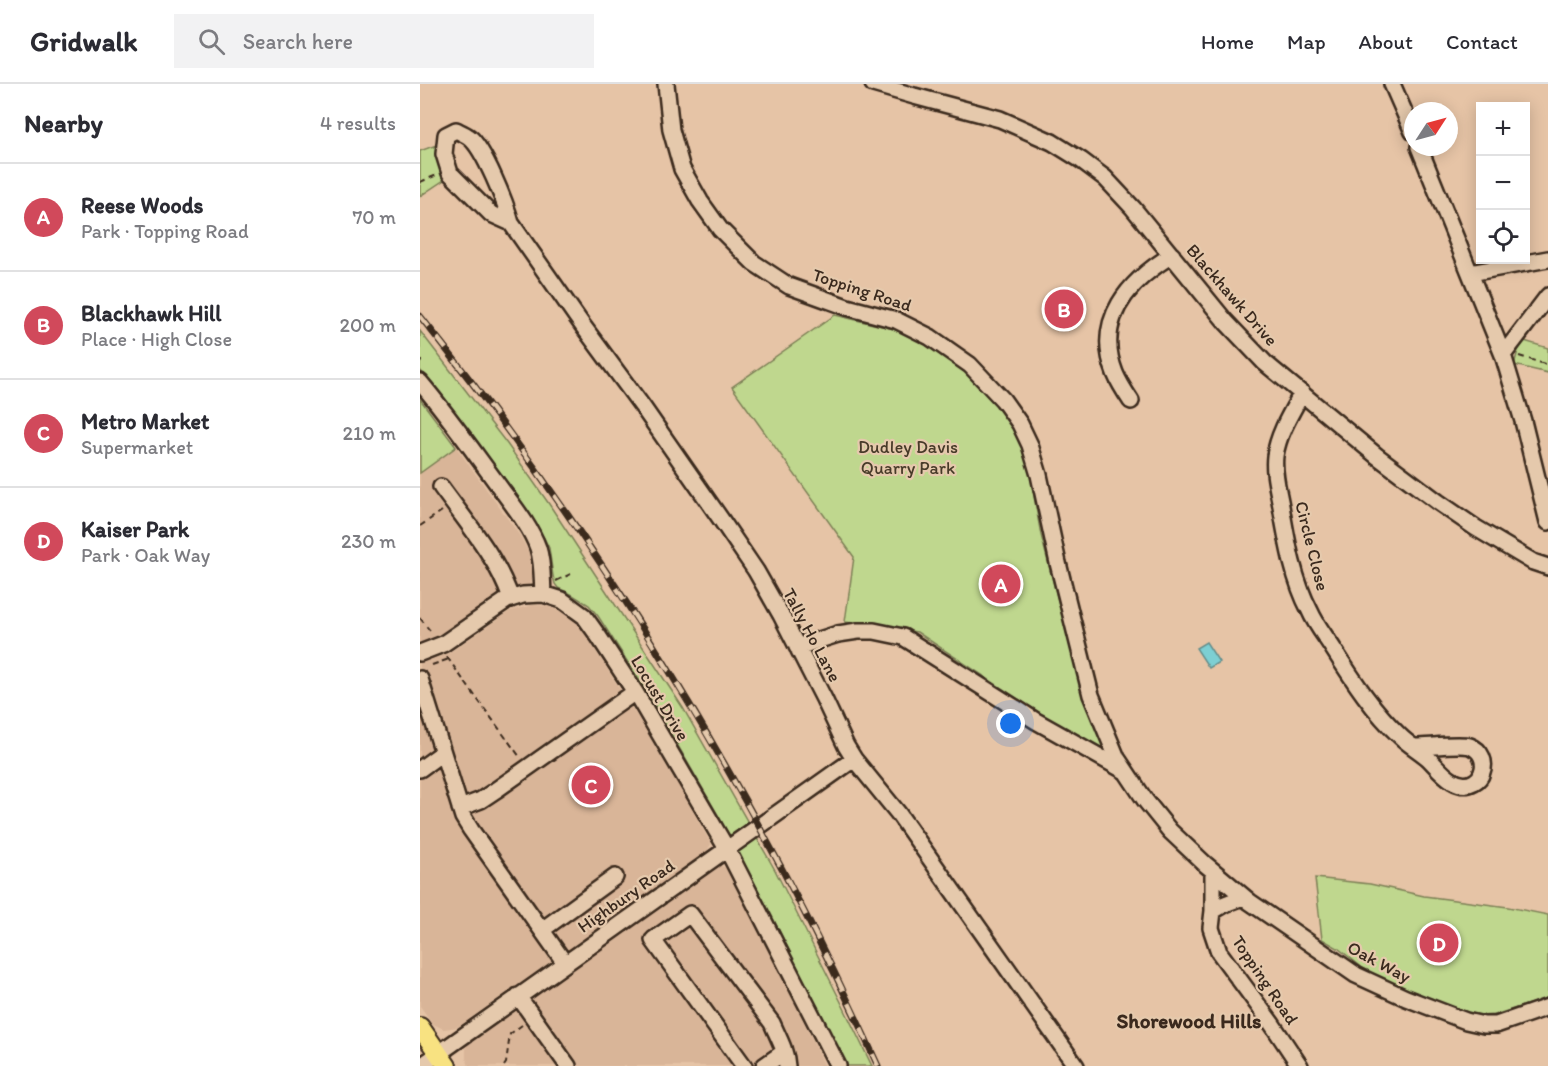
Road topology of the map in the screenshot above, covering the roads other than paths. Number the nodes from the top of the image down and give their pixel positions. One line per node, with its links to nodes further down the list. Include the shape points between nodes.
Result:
1 (666, 84): 27 (street, Topping Road, via 671,130 682,169 720,229 754,263 789,286 896,320 930,337 970,365 1020,424 1039,475 1091,695)
2 (873, 84): 7 (street, Blackhawk Drive, via 1000,119 1052,142 1105,178)
3 (1392, 84): 4 (street)
4 (1404, 111)
5 (1423, 156): 9 (street)
6 (511, 223): 6 (street, Tally Ho Lane, via 494,179 470,137 456,130 446,135 444,154 450,173 491,214); 20 (street, Tally Ho Lane, via 756,571)
7 (1172, 255): 13 (street, Blackhawk Drive, via 1253,351); 14 (street, via 1134,284 1111,321 1108,349 1114,372)
8 (1548, 259): 9 (street)
9 (1470, 273): 11 (street)
10 (1548, 296): 11 (street)
11 (1504, 353): 16 (street)
12 (420, 382): 18 (street, via 530,533 541,562)
13 (1302, 393): 17 (street, Blackhawk Drive, via 1377,456 1476,528); 24 (street, Circle Close, via 1279,439 1275,456 1287,538 1301,591 1350,674 1389,724)
14 (1131, 401)
15 (441, 487): 19 (street, via 495,562)
16 (1548, 522)
17 (1548, 567)
18 (543, 594): 19 (street); 23 (street, Locust Drive, via 566,602 584,616)
19 (511, 599): 21 (street, via 440,646)
20 (797, 647): 25 (street, Tally Ho Lane); 27 (street, via 838,633 874,631 903,636 1026,715)
21 (420, 653)
22 (420, 679): 26 (street)
23 (635, 693): 28 (street, via 488,796); 29 (street, Locust Drive)
24 (1416, 747)
25 (854, 759): 29 (street, Highbury Road); 46 (street, Tally Ho Lane, via 898,813)
26 (431, 761): 28 (street)
27 (1126, 772): 30 (street, via 1164,824)
28 (460, 808): 34 (street, via 471,830)
29 (727, 849): 35 (street, Highbury Road); 45 (street, Locust Drive)
30 (1213, 871): 32 (street, Oak Way); 33 (street, Topping Road)
31 (615, 878): 34 (street)
32 (1243, 897): 33 (street); 37 (street, Oak Way, via 1356,975 1466,1021 1496,1025)
33 (1213, 911): 47 (street, Topping Road, via 1211,928 1219,952)
34 (542, 930): 35 (street)
35 (566, 963): 36 (street, Highbury Road)
36 (518, 996): 40 (street, Highbury Road); 42 (street)
37 (1548, 1007)
38 (420, 1027): 40 (main road)
39 (786, 1059): 43 (street, via 772,1023 690,914 653,940); 44 (street)
40 (443, 1060): 41 (street, Highbury Road)
41 (421, 1066)
42 (568, 1066)
43 (744, 1066)
44 (764, 1066)
45 (838, 1066)
46 (1076, 1066)
47 (1300, 1066)

